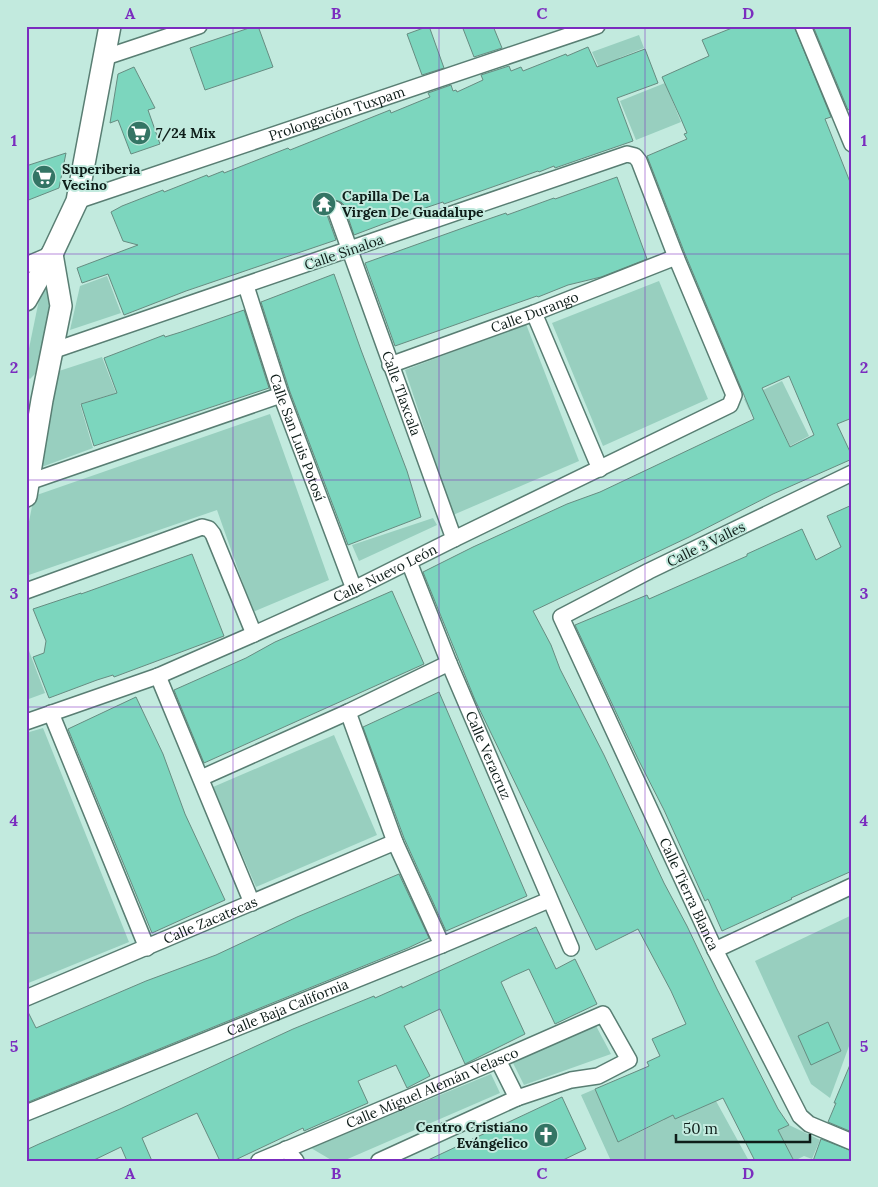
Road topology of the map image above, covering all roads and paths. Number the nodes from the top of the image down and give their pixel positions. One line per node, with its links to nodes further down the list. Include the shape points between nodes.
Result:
1 (110, 26): 5 (street)
2 (199, 26): 5 (street)
3 (597, 26): 7 (street, Prolongación Tuxpam)
4 (803, 26): 6 (street)
5 (103, 58): 7 (street)
6 (852, 144)
7 (76, 202): 10 (street)
8 (335, 209): 9 (street, Calle Tlaxcala)
9 (350, 249): 11 (street, Calle Sinaloa, via 627,154 639,161); 13 (street, Calle Sinaloa); 17 (street, Calle Tlaxcala)
10 (52, 254): 12 (street); 14 (street); 16 (street, via 61,306)
11 (676, 257): 15 (street, Calle Durango); 20 (street, Calle Nuevo León, via 734,395 733,401)
12 (26, 265)
13 (246, 286): 16 (street, Calle Sinaloa); 18 (street, Calle San Luis Potosí)
14 (26, 300)
15 (534, 313): 17 (street, Calle Durango); 20 (street)
16 (52, 352): 19 (street)
17 (390, 365): 23 (street, Calle Tlaxcala)
18 (281, 395): 22 (street); 25 (street, Calle San Luis Potosí)
19 (34, 400): 22 (street)
20 (600, 469): 23 (street, Calle Nuevo León)
21 (852, 473): 27 (street, Calle 3 Valles)
22 (28, 489)
23 (454, 539): 24 (street, Calle Nuevo León)
24 (409, 562): 25 (street, Calle Nuevo León); 29 (street, Calle Veracruz)
25 (354, 589): 28 (street, Calle Nuevo León)
26 (26, 591): 28 (street, via 202,527 213,534)
27 (561, 617): 42 (street, Calle Tierra Blanca)
28 (254, 634): 30 (street, Calle Nuevo León)
29 (449, 663): 31 (street); 37 (street, Calle Veracruz)
30 (158, 676): 32 (street, Calle Nuevo León); 34 (street)
31 (348, 712): 34 (street); 35 (street)
32 (51, 713): 33 (street, Calle Nuevo León); 40 (street)
33 (26, 722)
34 (201, 778): 38 (street)
35 (395, 842): 38 (street, Calle Zacatecas); 39 (street)
36 (852, 886): 42 (street)
37 (549, 900): 39 (street, Calle Baja California); 41 (street, Calle Veracruz)
38 (252, 903): 40 (street, Calle Zacatecas)
39 (442, 946): 46 (street, Calle Baja California)
40 (147, 948): 43 (street, Calle Zacatecas)
41 (571, 948)
42 (715, 950): 47 (street, Calle Tierra Blanca, via 800,1116 809,1124)
43 (26, 998)
44 (498, 1060): 45 (street); 45 (street, Calle Miguel Alemán Velasco, via 604,1014 629,1060 598,1076 571,1080); 48 (street, Calle Miguel Alemán Velasco)
45 (517, 1098): 51 (street)
46 (26, 1113)
47 (852, 1142)
48 (286, 1149): 49 (street, Calle Miguel Alemán Velasco); 50 (street)
49 (258, 1161)
50 (296, 1161)
51 (379, 1161)

